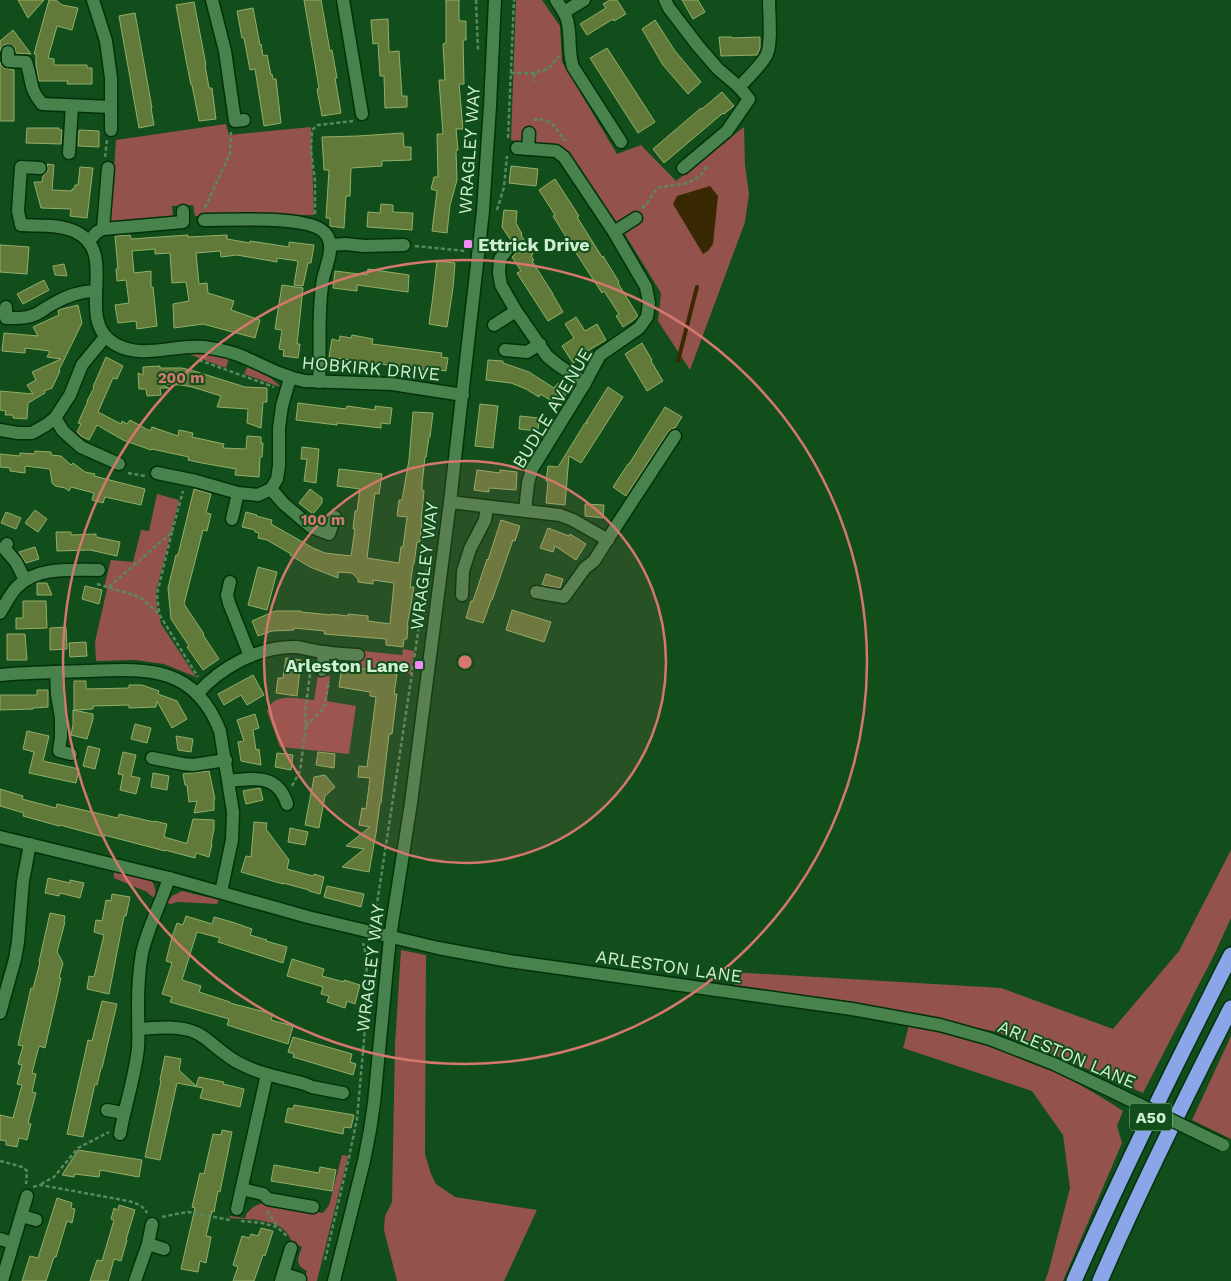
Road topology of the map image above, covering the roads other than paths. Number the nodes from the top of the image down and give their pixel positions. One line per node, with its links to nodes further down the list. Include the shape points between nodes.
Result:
1 (93, 0): 13 (street, via 106,41)
2 (212, 0): 15 (street)
3 (343, 0): 14 (street)
4 (495, 0): 42 (street, WRAGLEY WAY, via 483,211)
5 (556, 0): 9 (street)
6 (584, 0): 9 (street)
7 (665, 0): 11 (street, via 698,46)
8 (769, 0): 11 (street, via 767,55)
9 (564, 12): 18 (street, via 573,67)
10 (8, 52): 12 (street, via 8,61 26,62 32,86 42,104)
11 (739, 87): 22 (street, via 749,99 727,131)
12 (72, 106): 13 (street); 19 (street)
13 (111, 108): 16 (street)
14 (362, 114)
15 (240, 121)
16 (111, 130)
17 (525, 130): 27 (street, BUDLE AVENUE, via 522,148 556,151 564,157)
18 (621, 142)
19 (69, 153)
20 (40, 168): 28 (street, via 21,167 20,231 55,226 74,232)
21 (108, 168): 26 (street)
22 (683, 168)
23 (183, 211): 26 (street, via 183,222)
24 (637, 215): 27 (street)
25 (204, 220): 29 (street, via 301,223 323,230)
26 (103, 229): 28 (street)
27 (614, 232): 41 (street, BUDLE AVENUE, via 646,287 647,316 639,328 600,355)
28 (89, 242): 32 (street, via 98,270)
29 (330, 245): 30 (street); 40 (street, via 319,315)
30 (404, 245)
31 (509, 247): 34 (street, via 500,260 499,273 501,285)
32 (96, 291): 33 (street, via 84,291 23,318 6,318); 36 (street, via 96,315 99,328)
33 (6, 308)
34 (516, 311): 35 (street); 37 (street)
35 (494, 325)
36 (106, 337): 39 (street, HOBKIRK DRIVE, via 126,350 145,352 196,346 224,351); 43 (street, via 82,365 70,395)
37 (540, 344): 38 (street, via 527,352); 41 (street, via 558,365)
38 (505, 350)
39 (290, 378): 40 (street, HOBKIRK DRIVE); 48 (street, via 279,428 277,479)
40 (319, 382): 42 (street, HOBKIRK DRIVE, via 392,384)
41 (585, 383): 52 (street, BUDLE AVENUE, via 532,469)
42 (463, 395): 50 (street, WRAGLEY WAY)
43 (55, 418): 44 (street, via 32,433); 46 (street, via 63,431 81,447)
44 (0, 430)
45 (675, 436): 55 (street)
46 (113, 458)
47 (157, 473): 49 (street)
48 (270, 489): 49 (street, via 258,494); 53 (street, via 311,527 329,534)
49 (238, 493): 54 (street)
50 (450, 502): 51 (street); 79 (street, WRAGLEY WAY)
51 (487, 507): 52 (street); 61 (street, via 486,520 470,549 463,571)
52 (525, 511): 55 (street, via 560,515)
53 (335, 517)
54 (232, 519)
55 (608, 540): 60 (street, via 564,597)
56 (7, 544): 58 (street, via 4,548)
57 (95, 570): 58 (street, via 58,571)
58 (25, 580): 62 (street, via 16,588)
59 (230, 582): 64 (street, via 229,603)
60 (536, 592)
61 (462, 595)
62 (0, 614)
63 (324, 652): 64 (street, via 285,648); 65 (street); 68 (street)
64 (250, 656): 69 (street, via 236,662)
65 (359, 658)
66 (56, 672): 67 (street); 69 (street, via 149,671); 70 (street, via 62,718 59,751)
67 (0, 675)
68 (325, 675)
69 (201, 690): 72 (street, via 216,719)
70 (71, 754)
71 (152, 758): 72 (street, via 183,764)
72 (226, 760): 73 (street)
73 (229, 781): 74 (street, via 263,779); 78 (street, via 232,840)
74 (285, 799)
75 (0, 837): 76 (street, ARLESTON LANE)
76 (30, 844): 77 (street, ARLESTON LANE); 81 (street, via 23,880 18,942)
77 (169, 878): 78 (street, ARLESTON LANE); 84 (street, via 142,953)
78 (221, 892): 79 (street, ARLESTON LANE)
79 (390, 937): 90 (street, ARLESTON LANE, bridge, via 509,961 852,1009 940,1026 990,1039 1054,1064); 107 (street, WRAGLEY WAY, via 370,1130)
80 (1231, 955): 108 (highway, A50)
81 (5, 976): 83 (street)
82 (1231, 1008): 109 (highway, A50)
83 (0, 1013)
84 (138, 1029): 85 (street, via 172,1028 193,1032 238,1063); 88 (street, via 135,1064)
85 (267, 1074): 86 (street); 91 (street)
86 (344, 1093)
87 (107, 1110): 88 (street)
88 (123, 1113): 89 (street)
89 (120, 1134)
90 (1227, 1147)
91 (242, 1189): 93 (street, via 262,1194 268,1199); 94 (street)
92 (27, 1196): 95 (street)
93 (313, 1207)
94 (237, 1209)
95 (22, 1216): 97 (street); 99 (street)
96 (153, 1219): 100 (street)
97 (36, 1220)
98 (0, 1239): 99 (street)
99 (13, 1243): 105 (street)
100 (148, 1244): 102 (street); 106 (street)
101 (291, 1248): 103 (street)
102 (164, 1249)
103 (283, 1277): 104 (street)
104 (300, 1278)
105 (2, 1281)
106 (135, 1281)
107 (334, 1281)
108 (1074, 1281)
109 (1100, 1281)

